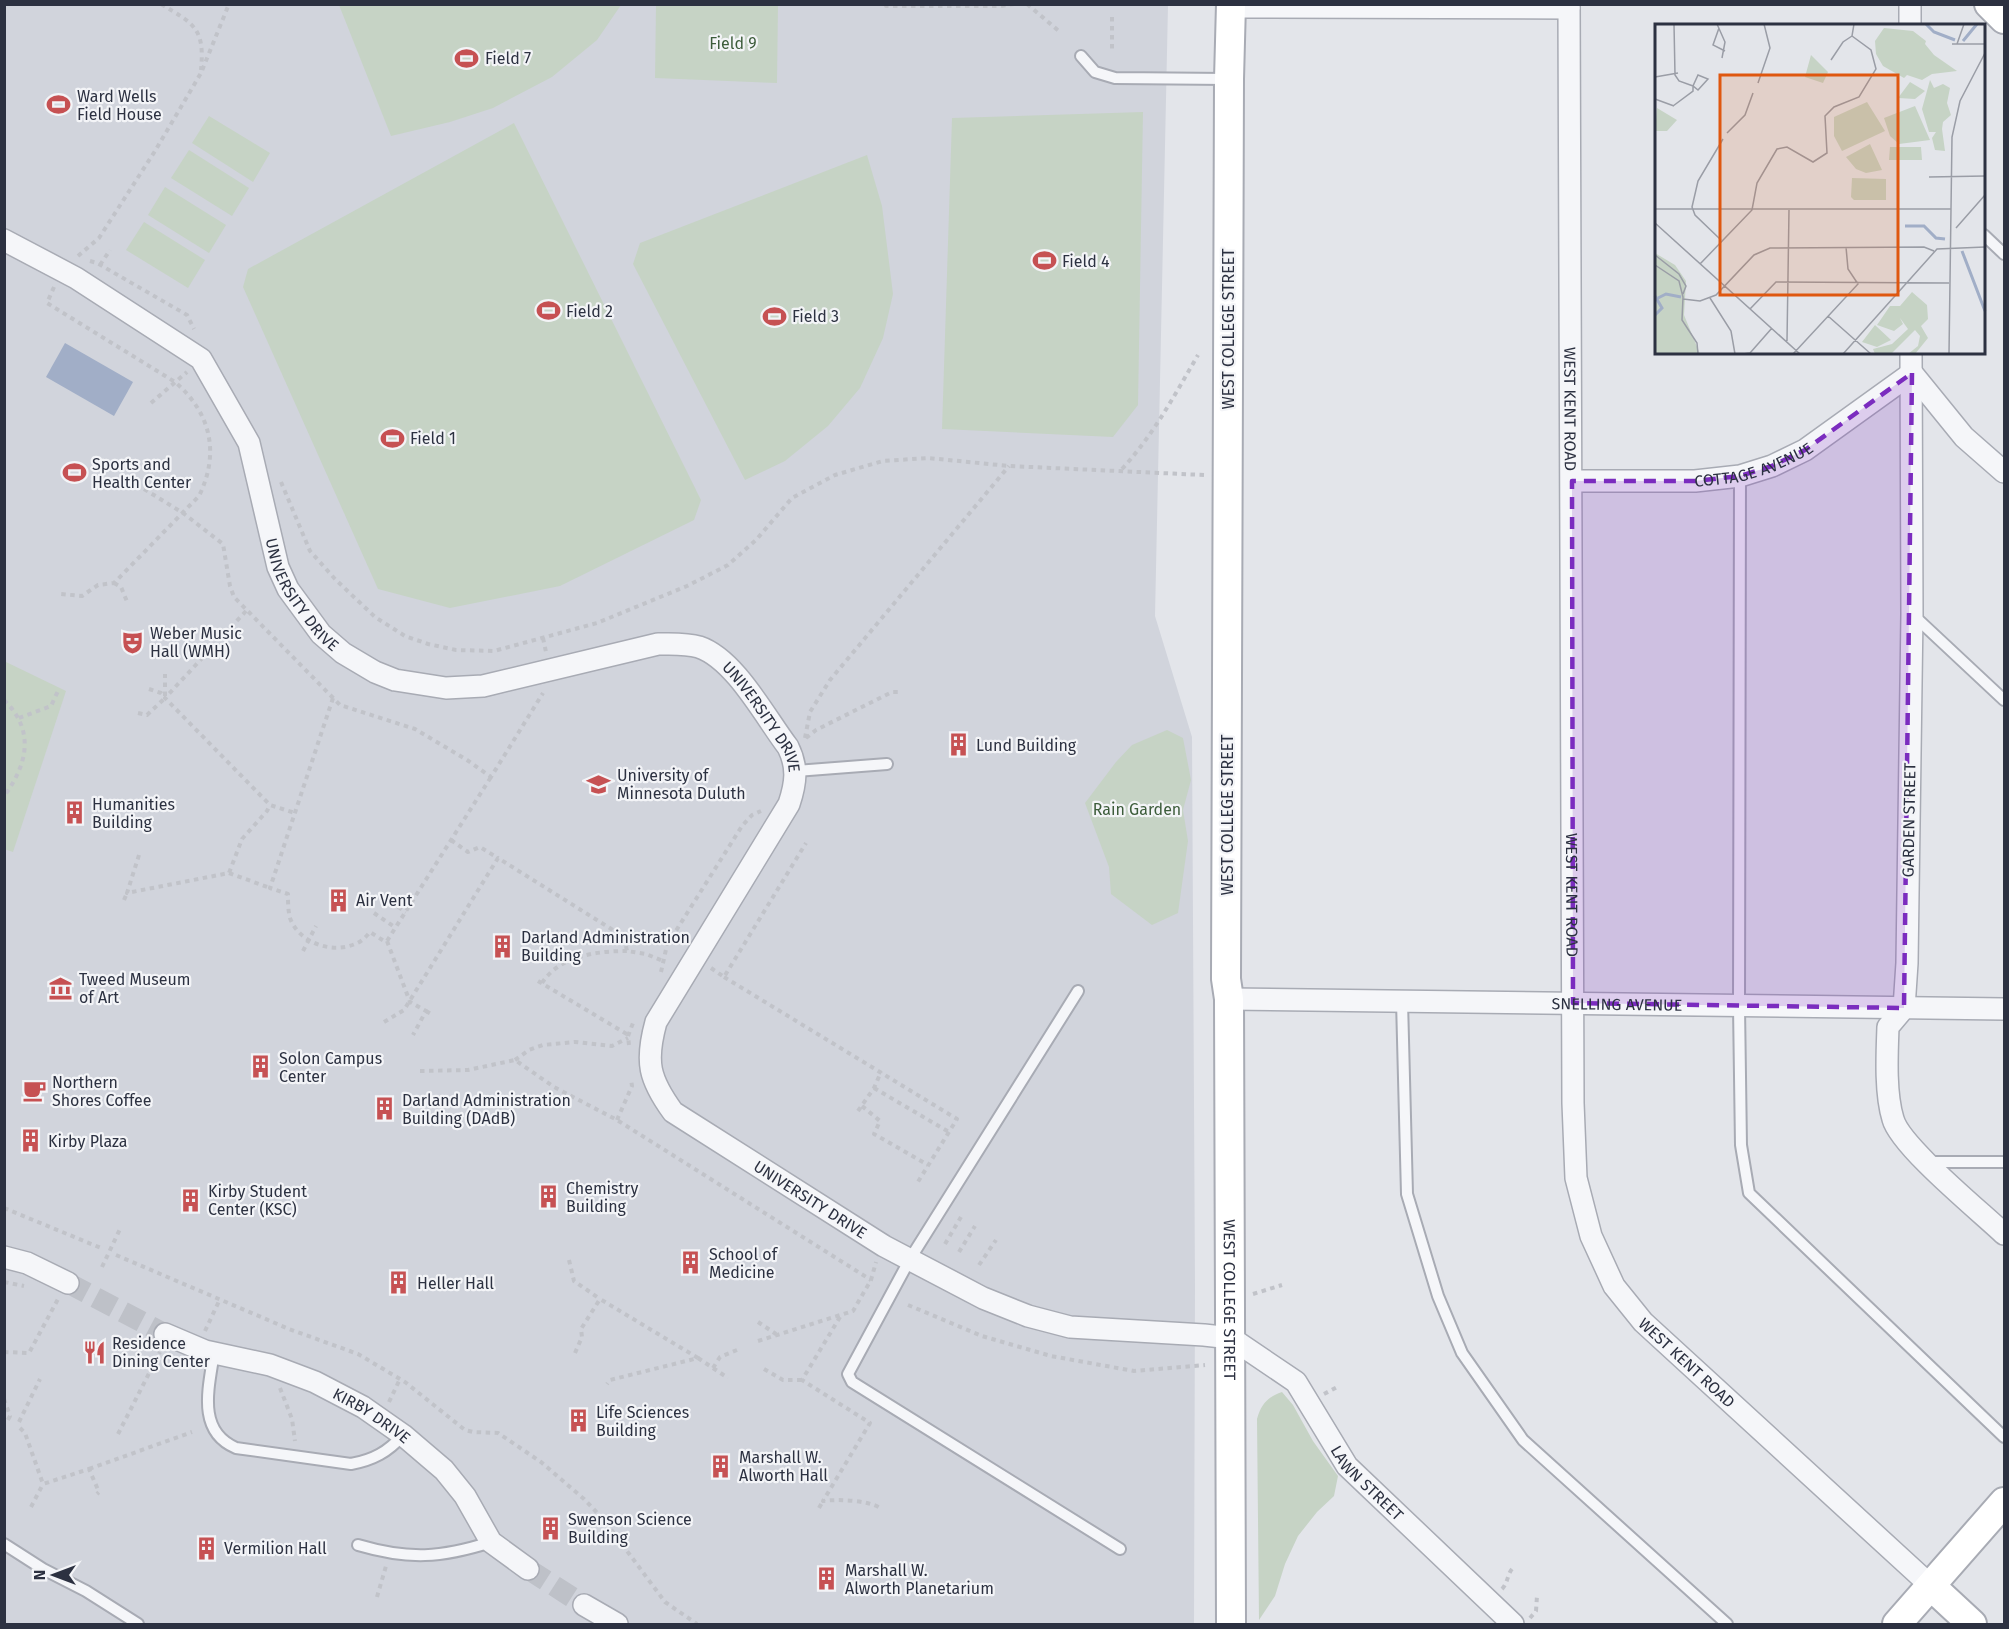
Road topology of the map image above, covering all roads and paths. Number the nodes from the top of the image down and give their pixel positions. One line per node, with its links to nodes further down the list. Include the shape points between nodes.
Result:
1 (161, 4): 16 (path, via 194,26 201,38)
2 (228, 4): 16 (path)
3 (886, 4): 4 (path)
4 (1014, 4)
5 (1026, 4): 13 (path)
6 (1910, 4): 12 (street)
7 (1989, 4): 11 (street)
8 (1231, 6): 9 (street); 17 (street, WEST COLLEGE STREET)
9 (1569, 6): 37 (street, WEST KENT ROAD)
10 (1112, 17): 14 (path)
11 (2004, 19)
12 (1910, 24)
13 (1060, 32)
14 (1112, 49)
15 (1081, 56): 17 (lane, via 1095,72 1115,78)
16 (201, 73): 22 (path, via 99,238 73,261)
17 (1229, 79): 34 (street, WEST COLLEGE STREET)
18 (1985, 237): 21 (lane)
19 (4, 240): 26 (street, UNIVERSITY DRIVE)
20 (110, 250): 24 (path)
21 (2004, 254)
22 (80, 261)
23 (87, 261): 24 (path)
24 (100, 265): 26 (path, via 187,315)
25 (46, 280): 29 (path, via 55,286 46,303)
26 (207, 355): 29 (path); 56 (street, UNIVERSITY DRIVE, via 249,444 278,567 288,589 321,634 343,653 395,680 446,688 483,686 658,644 698,647 715,654 737,675 788,747)
27 (1198, 355): 32 (path, via 1143,446)
28 (1912, 363): 33 (street, via 1964,437); 35 (street, COTTAGE AVENUE, via 1805,450); 42 (street, GARDEN STREET)
29 (175, 382): 30 (path); 38 (path, via 202,413 210,440 211,463 205,483 199,496)
30 (151, 403)
31 (1009, 466): 32 (path); 43 (path, via 928,458 883,461 845,471 792,498 728,565 597,623); 48 (path, via 830,680 810,712 805,739 892,692)
32 (1121, 470): 34 (path)
33 (2004, 472)
34 (1228, 476): 82 (street, WEST COLLEGE STREET)
35 (1740, 476): 37 (street, COTTAGE AVENUE, via 1695,481); 86 (lane)
36 (279, 478): 43 (path, via 310,551 375,617 405,636 456,650 495,651)
37 (1572, 481): 85 (street, WEST KENT ROAD)
38 (114, 583): 39 (path, via 98,585 82,596); 40 (path, via 121,587)
39 (61, 594)
40 (128, 604)
41 (246, 611): 49 (path)
42 (1912, 614): 52 (lane); 87 (street, GARDEN STREET)
43 (543, 638): 44 (path)
44 (546, 656)
45 (165, 674): 49 (path)
46 (149, 689): 49 (path)
47 (58, 691): 54 (path, via 51,706)
48 (900, 692)
49 (165, 698): 53 (path, via 147,715); 59 (path)
50 (333, 698): 60 (path)
51 (4, 700): 54 (path)
52 (2004, 700)
53 (138, 713)
54 (19, 718): 58 (path, via 26,744 20,768)
55 (887, 764): 56 (lane)
56 (796, 771): 115 (street, UNIVERSITY DRIVE, via 789,804 656,1022 650,1043 651,1072 659,1092 674,1112)
57 (491, 777): 61 (path)
58 (4, 796)
59 (270, 805): 60 (path); 65 (path, via 242,839)
60 (295, 813): 66 (path)
61 (451, 840): 64 (path, via 468,852 480,847); 70 (path)
62 (806, 843): 80 (path)
63 (139, 855): 67 (path)
64 (498, 858): 77 (path, via 624,937); 84 (path)
65 (229, 873): 66 (path); 67 (path)
66 (270, 888): 74 (path, via 288,894 294,926)
67 (127, 893): 69 (path)
68 (383, 897): 70 (path)
69 (124, 900)
70 (406, 912): 73 (path)
71 (374, 913): 73 (path)
72 (315, 926): 74 (path)
73 (396, 928): 75 (path)
74 (308, 939): 75 (path, via 335,949 357,944 370,932); 76 (path)
75 (387, 941): 84 (path)
76 (303, 951)
77 (627, 951): 78 (path); 93 (path, via 576,959 549,972 540,982 629,1037 612,1046 575,1042 543,1045)
78 (663, 961)
79 (709, 966): 80 (path)
80 (724, 977): 95 (path)
81 (1078, 991): 115 (lane)
82 (1229, 999): 83 (street, SNELLING AVENUE); 132 (street, WEST COLLEGE STREET)
83 (1402, 1001): 85 (street, SNELLING AVENUE); 182 (lane, via 1407,1194 1438,1296 1462,1353 1523,1440)
84 (410, 1002): 89 (path); 91 (path, via 405,1010)
85 (1573, 1003): 86 (street, SNELLING AVENUE); 173 (street, WEST KENT ROAD, via 1576,1178 1591,1236 1614,1286 1643,1322)
86 (1739, 1007): 87 (street, SNELLING AVENUE); 157 (lane, via 1741,1145 1749,1193)
87 (1904, 1008): 88 (street, SNELLING AVENUE); 100 (street, GARDEN STREET, via 1888,1027 1893,1121)
88 (2004, 1010)
89 (426, 1011): 90 (path); 92 (path)
90 (431, 1014)
91 (384, 1022)
92 (413, 1035)
93 (515, 1060): 94 (path, via 468,1070); 120 (path)
94 (420, 1071)
95 (881, 1072): 96 (path); 99 (path, via 957,1119)
96 (874, 1088): 97 (path); 99 (path)
97 (862, 1106): 98 (path); 102 (path, via 880,1121 874,1134)
98 (858, 1111)
99 (950, 1132): 102 (path)
100 (1926, 1162): 101 (lane); 108 (street, GARDEN STREET)
101 (2004, 1162)
102 (928, 1165): 103 (path)
103 (916, 1185)
104 (4, 1208): 111 (path)
105 (961, 1217): 110 (path)
106 (975, 1226): 112 (path)
107 (122, 1227): 119 (path, bridge)
108 (2004, 1234)
109 (996, 1240): 118 (path)
110 (945, 1244)
111 (101, 1248)
112 (958, 1252)
113 (116, 1255): 124 (path)
114 (4, 1257): 123 (street, via 27,1263)
115 (910, 1259): 132 (street, UNIVERSITY DRIVE, via 983,1298 1070,1327); 170 (lane, via 848,1371 850,1379)
116 (569, 1260): 125 (path, via 574,1281)
117 (876, 1261): 120 (path)
118 (979, 1265)
119 (102, 1267)
120 (871, 1280): 127 (path, via 853,1311)
121 (4, 1282): 122 (path)
122 (32, 1287)
123 (62, 1289): 137 (path, via 29,1353)
124 (220, 1299): 129 (path); 135 (path)
125 (600, 1299): 138 (path, via 581,1329); 139 (path)
126 (908, 1305): 140 (path, via 982,1336 1050,1356 1134,1371)
127 (840, 1317): 130 (path); 146 (path)
128 (758, 1322): 130 (path)
129 (289, 1329): 131 (path); 145 (path, via 358,1354)
130 (777, 1335): 134 (path)
131 (287, 1336)
132 (1231, 1338): 177 (street, LAWN STREET, via 1296,1382 1347,1467); 181 (street, WEST COLLEGE STREET)
133 (164, 1341): 135 (street, KIRBY DRIVE, via 193,1347); 155 (path)
134 (758, 1341)
135 (208, 1343): 156 (street, KIRBY DRIVE, via 315,1382 363,1407); 156 (lane, via 208,1410 211,1427 225,1443 236,1448 351,1464 381,1455)
136 (737, 1350): 141 (path, via 720,1357)
137 (4, 1352)
138 (575, 1353)
139 (698, 1358): 141 (path); 148 (path, via 610,1380)
140 (1205, 1365)
141 (713, 1368): 143 (path)
142 (764, 1368): 146 (path, via 783,1380)
143 (728, 1378)
144 (40, 1379): 151 (path, bridge)
145 (400, 1379): 150 (path); 180 (path, via 465,1430 498,1433 542,1462 584,1498 665,1602)
146 (802, 1380): 162 (path, via 870,1423)
147 (279, 1384): 158 (path, via 292,1419)
148 (607, 1384)
149 (4, 1399): 152 (path, via 10,1416)
150 (387, 1408)
151 (19, 1422)
152 (6, 1423)
153 (20, 1428): 160 (path)
154 (192, 1432): 159 (path)
155 (118, 1434)
156 (403, 1435): 167 (street, KIRBY DRIVE, via 444,1470 465,1496)
157 (2004, 1437)
158 (295, 1442)
159 (89, 1469): 160 (path); 161 (path)
160 (43, 1484): 164 (path)
161 (97, 1494)
162 (822, 1501): 165 (path); 166 (path, via 834,1499)
163 (2004, 1502): 173 (street)
164 (31, 1507)
165 (819, 1508)
166 (880, 1508)
167 (491, 1542): 171 (lane, via 434,1556); 172 (street, KIRBY DRIVE)
168 (4, 1545): 178 (lane)
169 (358, 1545): 171 (lane)
170 (1120, 1549)
171 (390, 1554): 175 (path)
172 (528, 1569)
173 (1931, 1586): 183 (street); 184 (street, WEST KENT ROAD)
174 (1537, 1596): 177 (path, via 1536,1611)
175 (377, 1597)
176 (584, 1605): 179 (street)
177 (1513, 1623)
178 (138, 1624)
179 (617, 1624)
180 (697, 1624)
181 (1232, 1624)
182 (1727, 1624)
183 (1897, 1624)
184 (1972, 1624)

